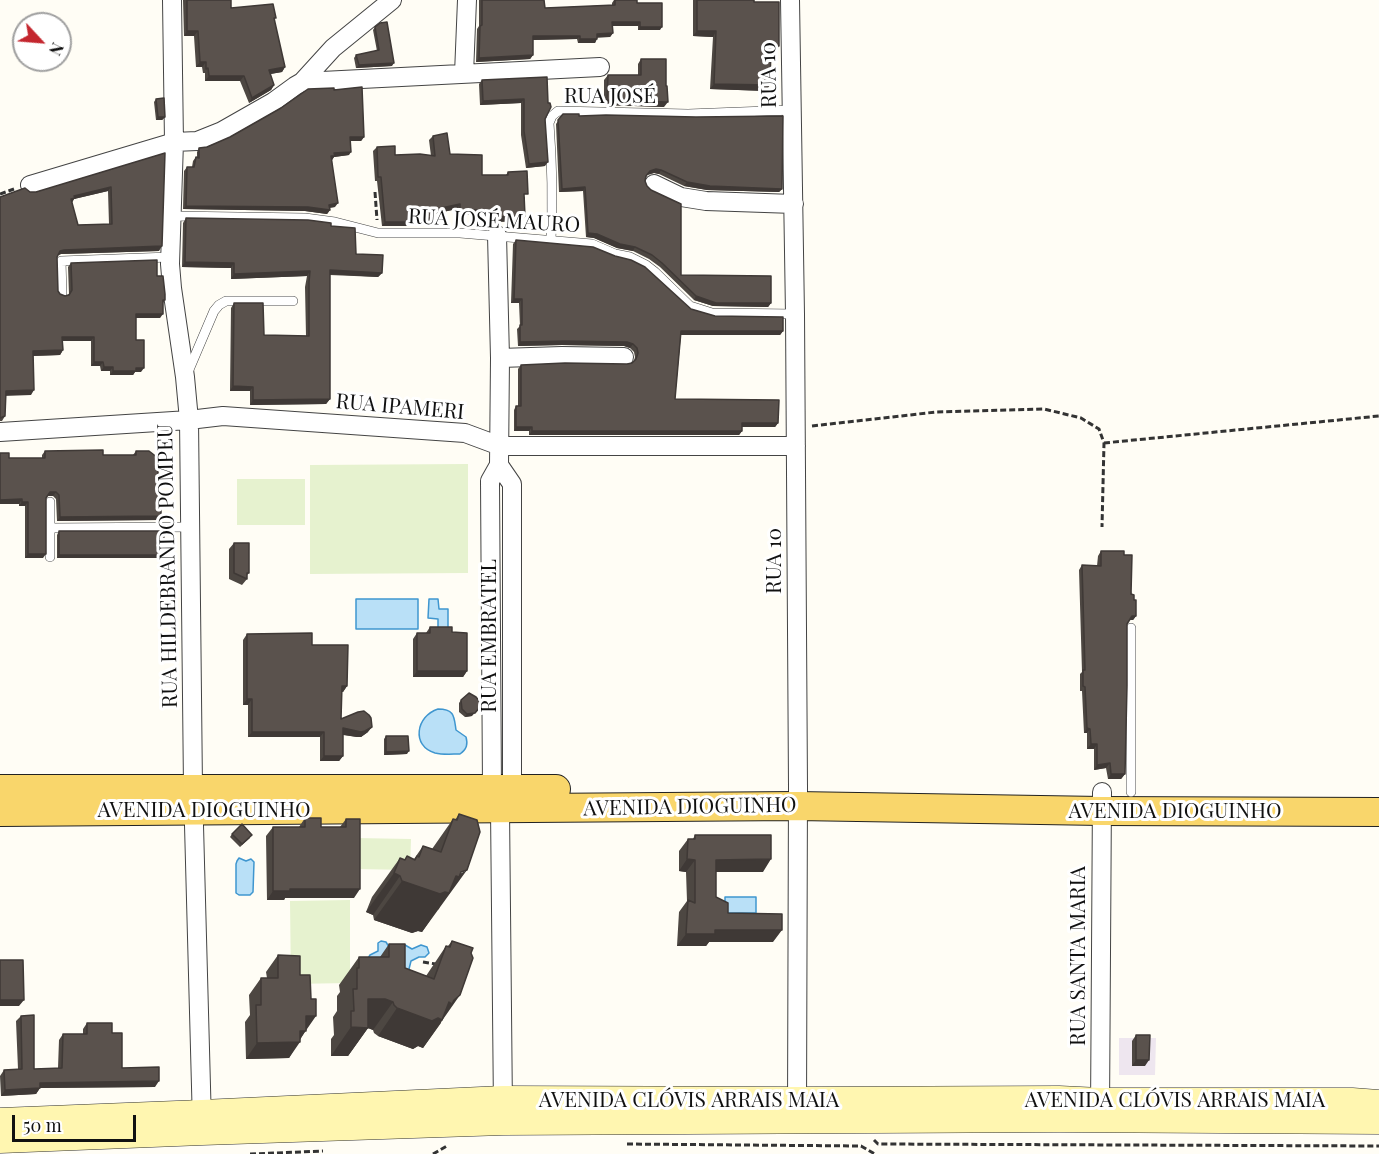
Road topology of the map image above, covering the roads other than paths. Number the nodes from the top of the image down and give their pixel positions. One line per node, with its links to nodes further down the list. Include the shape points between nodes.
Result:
1 (172, 0): 9 (street, RUA HILDEBRANDO POMPEU)
2 (392, 0): 7 (street, via 333,48)
3 (467, 0): 6 (street)
4 (790, 0): 8 (street, RUA 10)
5 (600, 67): 6 (street)
6 (464, 74): 7 (street)
7 (302, 82): 9 (street, via 222,131 197,141)
8 (792, 110): 12 (street, RUA 10); 15 (lane, RUA JOSÉ, via 688,114 558,111 549,123)
9 (174, 141): 10 (street); 13 (street, RUA HILDEBRANDO POMPEU)
10 (30, 184)
11 (654, 184): 12 (street, via 681,197 706,201)
12 (794, 204): 19 (street, RUA 10)
13 (171, 216): 14 (lane, RUA JOSÉ MAURO, via 305,218 378,234); 16 (street, RUA HILDEBRANDO POMPEU)
14 (497, 235): 15 (lane, RUA JOSÉ MAURO); 21 (street, RUA EMBRATEL)
15 (551, 240): 19 (lane, RUA JOSÉ MAURO, via 592,244 630,257 655,272 690,306 712,314)
16 (170, 257): 17 (lane, via 61,261); 22 (street, RUA HILDEBRANDO POMPEU)
17 (62, 294)
18 (293, 302): 22 (lane, via 226,301 219,305)
19 (795, 314): 25 (street, RUA 10)
20 (624, 357): 21 (street)
21 (500, 358): 26 (street, RUA EMBRATEL)
22 (185, 377): 23 (street, RUA HILDEBRANDO POMPEU)
23 (189, 420): 24 (street, RUA IPAMERI); 26 (street, RUA IPAMERI, via 223,416 465,433); 28 (street, RUA HILDEBRANDO POMPEU)
24 (0, 432)
25 (796, 437): 26 (street, RUA IPAMERI); 36 (street, RUA 10)
26 (500, 446): 35 (street, RUA EMBRATEL, via 500,465 490,481)
27 (51, 502): 29 (lane)
28 (190, 527): 29 (lane); 37 (street, RUA HILDEBRANDO POMPEU)
29 (50, 528): 30 (lane)
30 (50, 557)
31 (1131, 628): 33 (lane)
32 (0, 789): 37 (main road, AVENIDA DIOGUINHO)
33 (1131, 792): 34 (main road, AVENIDA DIOGUINHO); 38 (main road, AVENIDA DIOGUINHO)
34 (1379, 793)
35 (501, 796): 36 (main road, AVENIDA DIOGUINHO); 37 (main road, AVENIDA DIOGUINHO); 42 (street, RUA EMBRATEL)
36 (798, 797): 38 (main road, AVENIDA DIOGUINHO); 44 (street, RUA 10)
37 (194, 799): 39 (main road, AVENIDA DIOGUINHO); 47 (street, RUA HILDEBRANDO POMPEU)
38 (1101, 802): 40 (main road, AVENIDA DIOGUINHO); 43 (street, RUA SANTA MARIA)
39 (0, 812)
40 (1379, 812)
41 (1379, 1103): 43 (main road, AVENIDA CLÓVIS ARRAIS MAIA)
42 (503, 1110): 44 (main road, AVENIDA CLÓVIS ARRAIS MAIA); 47 (main road, AVENIDA CLÓVIS ARRAIS MAIA)
43 (1100, 1110): 44 (main road, AVENIDA CLÓVIS ARRAIS MAIA, via 1059,1099); 46 (main road, AVENIDA CLÓVIS ARRAIS MAIA)
44 (797, 1111)
45 (0, 1121): 47 (main road, AVENIDA CLÓVIS ARRAIS MAIA)
46 (1379, 1121)
47 (202, 1122): 48 (main road, AVENIDA CLÓVIS ARRAIS MAIA)
48 (0, 1140)

